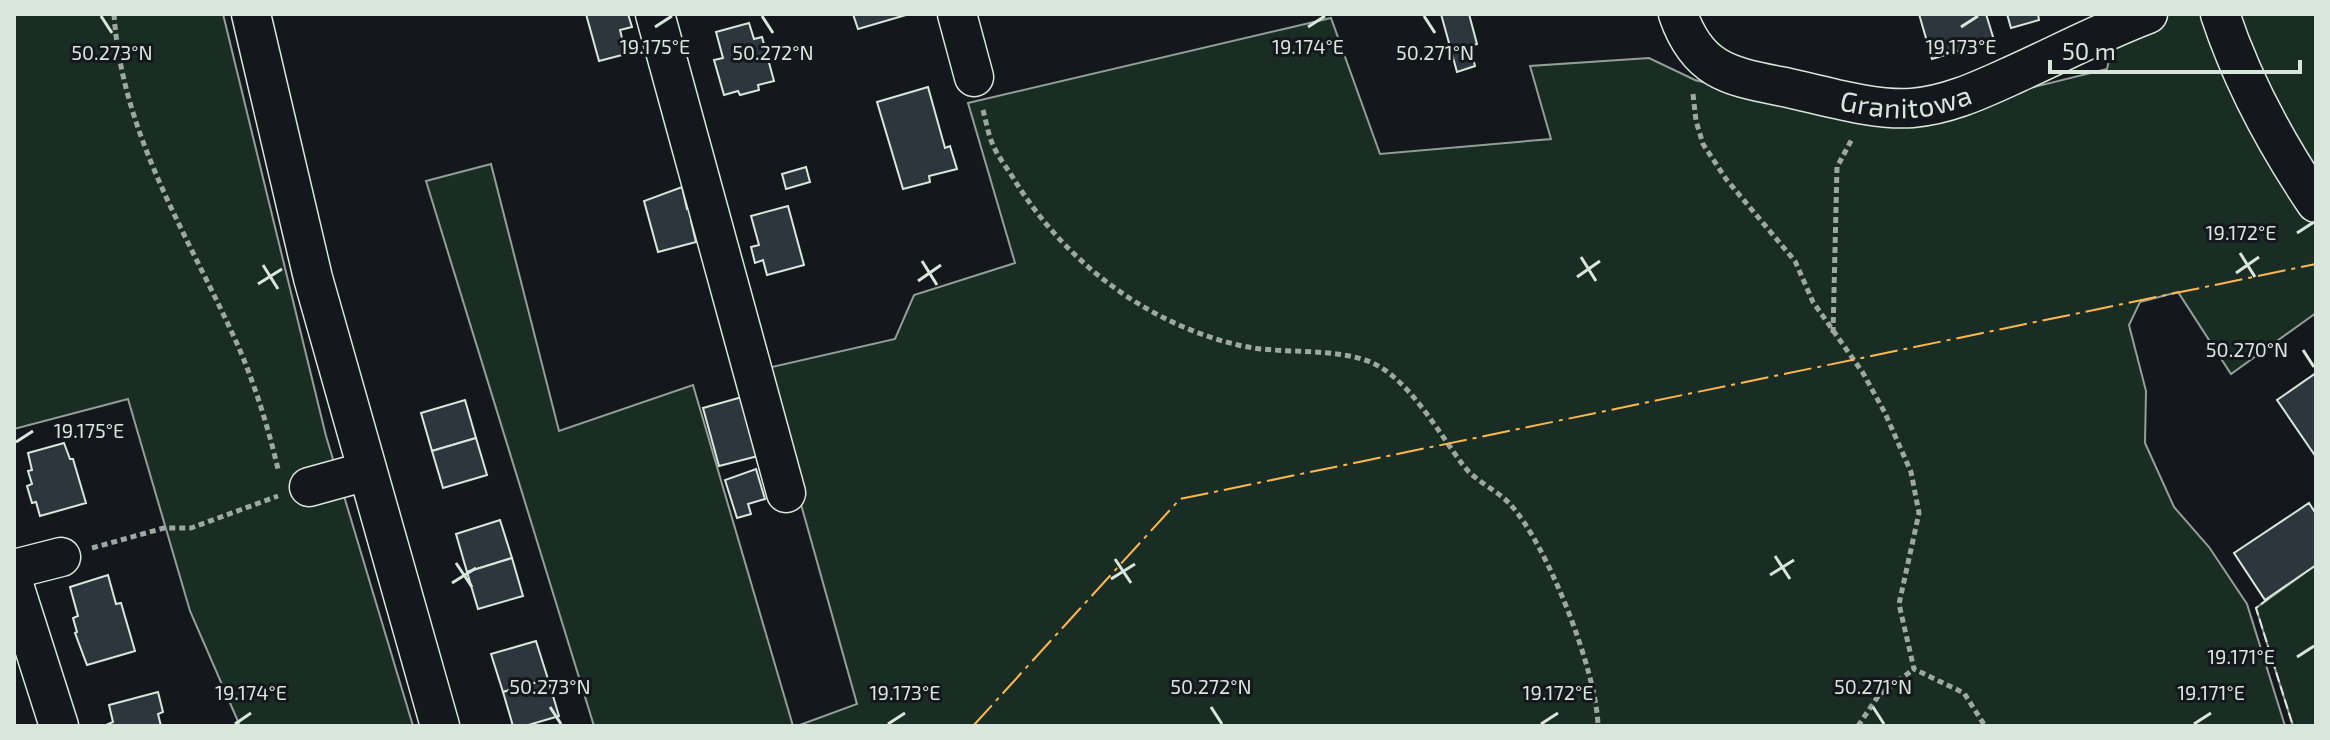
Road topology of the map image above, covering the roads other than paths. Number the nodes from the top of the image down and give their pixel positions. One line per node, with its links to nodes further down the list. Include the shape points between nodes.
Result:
1 (251, 14): 9 (street, via 313,278)
2 (655, 14): 11 (street)
3 (957, 14): 7 (street)
4 (1678, 14): 5 (street, Granitowa, via 1688,41 1703,59 1748,80 1908,108 1971,94)
5 (2148, 14)
6 (2220, 14): 8 (street, via 2256,102)
7 (974, 77)
8 (2316, 203)
9 (367, 471): 10 (street); 16 (street)
10 (291, 487)
11 (786, 493)
12 (61, 557): 13 (street)
13 (14, 569)
14 (14, 585): 15 (street)
15 (59, 726)
16 (440, 726)

